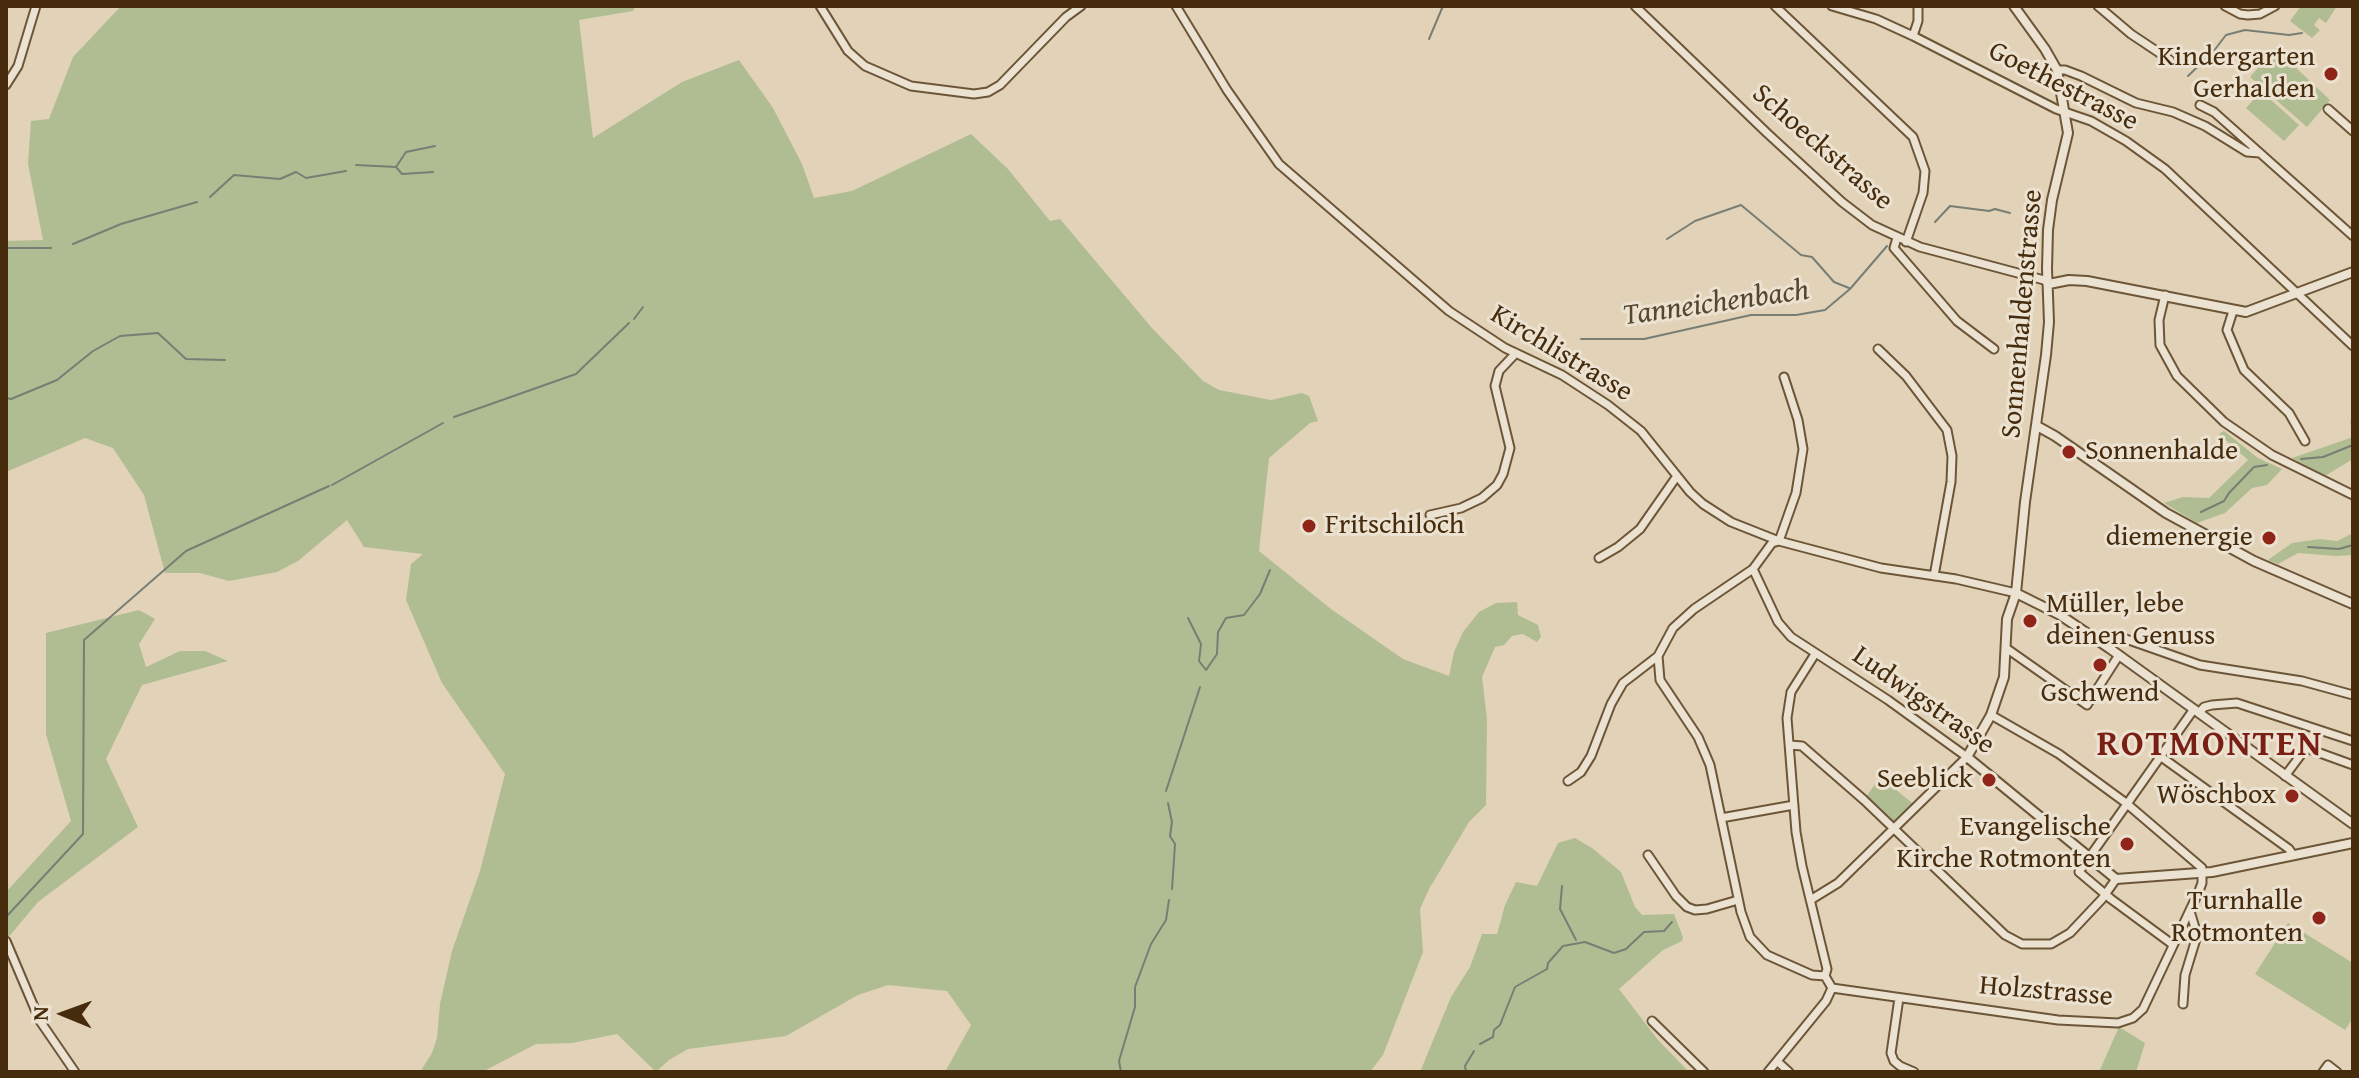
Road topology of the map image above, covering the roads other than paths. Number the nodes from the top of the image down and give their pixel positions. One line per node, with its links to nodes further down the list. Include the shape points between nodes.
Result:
1 (36, 6): 16 (street, via 18,66)
2 (820, 6): 3 (street, via 848,51 874,71 911,86 974,94 1000,85)
3 (1081, 6)
4 (1176, 6): 32 (street, Kirchlistrasse, via 1279,164 1449,311)
5 (1635, 6): 23 (street, Schoeckstrasse, via 1842,202)
6 (1775, 6): 23 (street, Schoeckstrasse, via 1913,137 1923,159 1923,193)
7 (1832, 6): 13 (street, Goethestrasse)
8 (1918, 6): 13 (street)
9 (2014, 6): 15 (street, Sonnenhaldenstrasse)
10 (2098, 6): 14 (street)
11 (2225, 6): 12 (street, via 2248,15)
12 (2275, 6)
13 (1913, 36): 19 (street, Goethestrasse)
14 (2170, 60)
15 (2057, 70): 19 (street, Sonnenhaldenstrasse); 21 (street, via 2136,103 2173,112 2247,152)
16 (6, 85)
17 (2200, 105): 21 (street)
18 (2328, 109): 20 (street)
19 (2066, 112): 25 (street, Sonnenhaldenstrasse, via 2067,144 2048,230); 26 (street, Goethestrasse, via 2107,130 2165,169)
20 (2353, 131)
21 (2260, 153): 22 (street)
22 (2353, 236)
23 (1902, 240): 25 (street); 31 (street, via 1894,248 1957,321)
24 (2353, 272): 26 (street)
25 (2049, 284): 27 (street, via 2087,281); 34 (street, Sonnenhaldenstrasse)
26 (2297, 293): 28 (street, via 2253,311); 29 (street, Goethestrasse)
27 (2165, 295): 28 (street); 37 (street, via 2160,345 2177,376 2224,422)
28 (2233, 311): 35 (street, via 2227,330 2244,370 2289,413)
29 (2353, 346)
30 (1878, 349): 42 (street, via 1947,430 1951,482)
31 (1994, 349)
32 (1516, 353): 36 (street, Kirchlistrasse, via 1608,405 1641,431); 38 (street, via 1499,371 1495,386 1510,448 1503,474 1482,498)
33 (1784, 377): 39 (street, via 1801,433 1802,461)
34 (2037, 426): 43 (street, Sonnenhaldenstrasse); 44 (street, via 2166,513 2254,561)
35 (2305, 441)
36 (1677, 476): 39 (street, Kirchlistrasse, via 1716,512); 40 (street, via 1640,529)
37 (2353, 495)
38 (1430, 515)
39 (1779, 541): 41 (street); 42 (street, Kirchlistrasse)
40 (1599, 558)
41 (1753, 569): 47 (street, Ludwigstrasse, via 1778,622); 49 (street, via 1673,628)
42 (1934, 576): 43 (street, Kirchlistrasse)
43 (2016, 593): 45 (street, Sonnenhaldenstrasse, via 2007,619); 46 (street)
44 (2353, 604)
45 (2006, 648): 48 (street, via 2087,705); 52 (street, Sonnenhaldenstrasse, via 2004,677)
46 (2109, 648): 48 (street); 50 (street, via 2118,637 2217,670 2302,681)
47 (1815, 654): 54 (street, via 1791,692); 56 (street, Ludwigstrasse)
48 (2119, 655): 51 (street)
49 (1658, 656): 59 (street, via 1623,683 1591,756); 63 (street, via 1660,680 1706,753)
50 (2353, 695)
51 (2196, 711): 53 (street, via 2237,703); 55 (street); 58 (street)
52 (1991, 715): 56 (street, Sonnenhaldenstrasse); 60 (street, via 2059,754)
53 (2353, 741)
54 (1790, 745): 61 (street); 66 (street, via 1802,746)
55 (2160, 756): 60 (street); 70 (street)
56 (1967, 757): 66 (street); 69 (street, Ludwigstrasse)
57 (2353, 765): 58 (street, via 2306,748)
58 (2285, 776): 64 (street)
59 (1568, 781)
60 (2126, 803): 69 (street); 71 (street)
61 (1794, 805): 63 (street); 74 (street)
62 (2353, 810): 64 (street)
63 (1721, 818): 75 (street)
64 (2344, 818): 65 (street)
65 (2353, 824)
66 (1893, 829): 73 (street, via 2005,935 2022,944 2040,946 2061,939 2079,927); 74 (street, via 1838,883)
67 (2353, 843): 70 (street)
68 (1648, 855): 75 (street, via 1687,907 1707,909)
69 (2089, 855): 72 (street, Ludwigstrasse); 73 (street, via 2079,872)
70 (2293, 855): 71 (street)
71 (2203, 872): 72 (street); 76 (street, Holzstrasse)
72 (2116, 879): 73 (street)
73 (2106, 894): 78 (street)
74 (1812, 899): 79 (street)
75 (1738, 900): 79 (street, via 1750,937 1762,950 1812,975)
76 (2190, 911): 78 (street, Holzstrasse); 82 (street, via 2196,939)
77 (6, 941): 85 (street, via 35,1011)
78 (2172, 944): 81 (street, Holzstrasse, via 2143,1009 2118,1023)
79 (1825, 976): 80 (street)
80 (1832, 988): 81 (street, Holzstrasse); 84 (street)
81 (1899, 998): 89 (street, via 1891,1053 1900,1066)
82 (2183, 1004)
83 (1652, 1021): 86 (street)
84 (1778, 1062): 87 (street); 88 (street)
85 (75, 1072)
86 (1704, 1072)
87 (1768, 1072)
88 (1789, 1072)
89 (1914, 1072)
90 (2323, 1072): 91 (street, via 2328,1065)
91 (2337, 1072)

